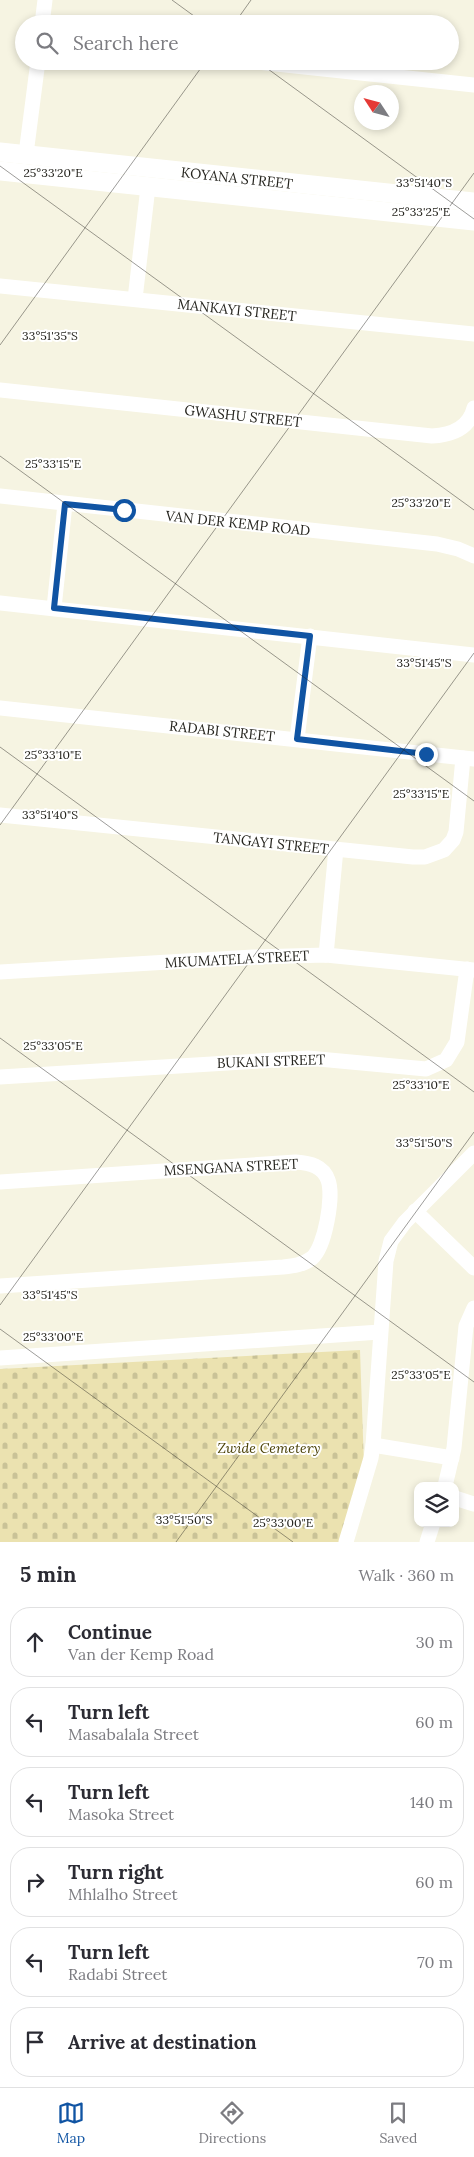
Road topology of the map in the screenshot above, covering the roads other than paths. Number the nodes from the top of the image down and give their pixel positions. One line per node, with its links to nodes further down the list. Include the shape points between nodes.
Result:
1 (45, 0): 2 (street)
2 (43, 15)
3 (37, 70): 7 (street)
4 (333, 70): 5 (street)
5 (474, 85)
6 (0, 152): 7 (main road, KOYANA STREET)
7 (26, 154): 10 (main road, KOYANA STREET)
8 (0, 171): 9 (main road, KOYANA STREET)
9 (148, 187): 11 (main road, KOYANA STREET); 13 (street)
10 (474, 202)
11 (474, 221)
12 (0, 286): 13 (street, MANKAYI STREET)
13 (135, 299): 14 (street, MANKAYI STREET)
14 (474, 334)
15 (0, 390): 16 (street, GWASHU STREET, via 432,436 459,430 469,422)
16 (474, 408)
17 (0, 496): 18 (street, VAN DER KEMP ROAD)
18 (65, 504): 19 (street, VAN DER KEMP ROAD, via 437,544); 21 (street)
19 (474, 556)
20 (0, 603): 21 (street)
21 (54, 608): 22 (street)
22 (310, 636): 23 (street); 25 (street)
23 (474, 655)
24 (0, 708): 25 (street, RADABI STREET)
25 (297, 739): 26 (street, RADABI STREET)
26 (468, 758): 28 (street, TANGAYI STREET, via 456,832 444,850 413,857)
27 (0, 815): 28 (street, TANGAYI STREET)
28 (336, 850): 29 (street)
29 (326, 955): 30 (street, MKUMATELA STREET); 31 (street, MKUMATELA STREET)
30 (471, 970): 32 (street, BUKANI STREET, via 457,1042 446,1060 426,1069 308,1058)
31 (0, 972)
32 (0, 1077)
33 (474, 1153): 35 (street)
34 (0, 1182): 37 (street, MSENGANA STREET, via 296,1162 315,1166 323,1172 329,1192 325,1236 313,1257 303,1264 283,1268)
35 (415, 1211): 36 (street); 39 (street, via 396,1232 388,1250)
36 (474, 1268)
37 (0, 1286)
38 (474, 1308): 41 (street, via 466,1326)
39 (380, 1332): 40 (street); 42 (street)
40 (0, 1358)
41 (467, 1395): 43 (street)
42 (373, 1445): 43 (street); 48 (street)
43 (452, 1458): 44 (street)
44 (445, 1482)
45 (459, 1499): 46 (street)
46 (474, 1504)
47 (432, 1527): 49 (street)
48 (346, 1542)
49 (427, 1542)

